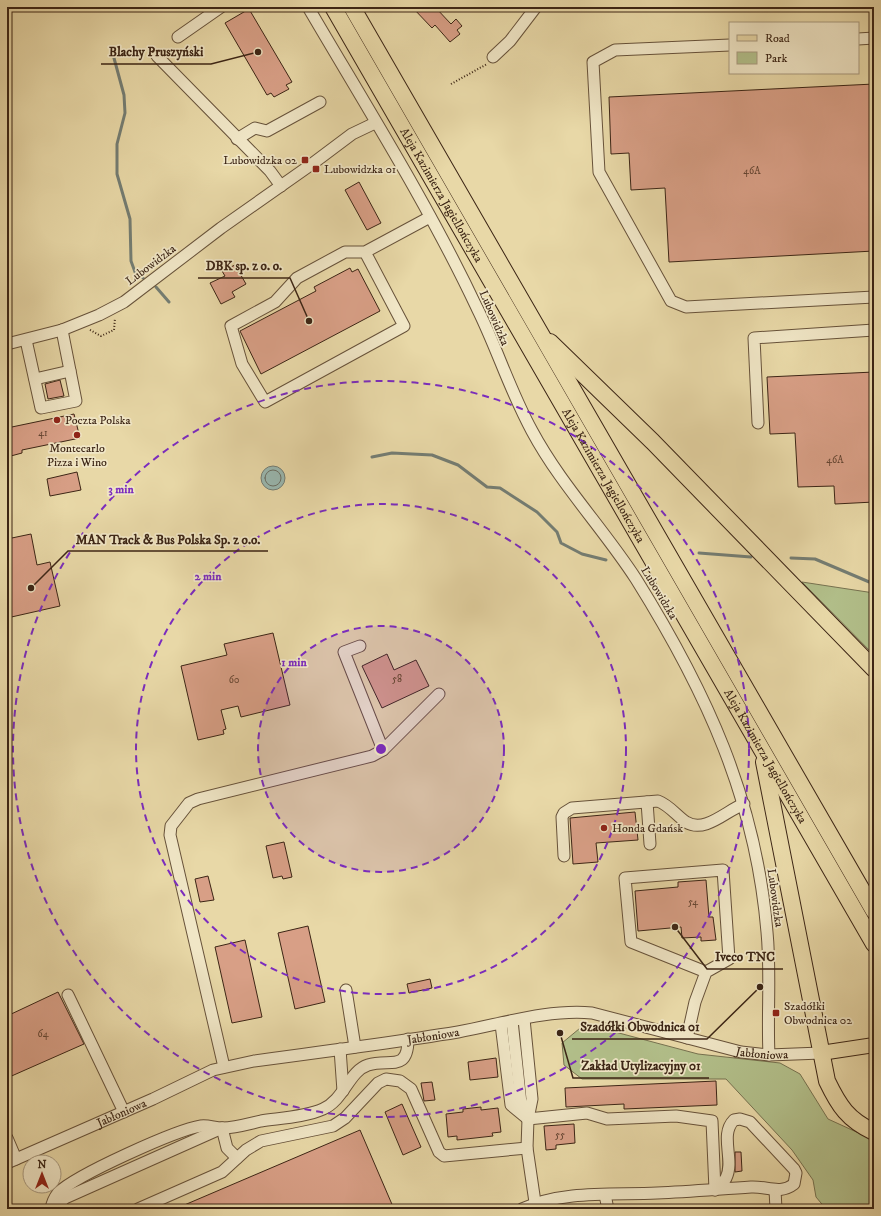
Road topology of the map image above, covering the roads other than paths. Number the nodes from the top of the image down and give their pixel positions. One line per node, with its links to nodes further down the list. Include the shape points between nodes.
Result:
1 (221, 7): 6 (street)
2 (308, 7): 13 (street, Lubowidzka)
3 (332, 7): 31 (highway, Aleja Kazimierza Jagiellończyka)
4 (352, 7): 19 (highway, Aleja Kazimierza Jagiellończyka)
5 (536, 7): 11 (street, via 510,41)
6 (178, 36)
7 (874, 38): 8 (street)
8 (859, 39)
9 (729, 45): 18 (street, via 615,50 593,62 599,172 667,295 671,301 686,307)
10 (157, 56): 14 (street)
11 (492, 58)
12 (320, 102): 14 (street, via 266,131 255,128)
13 (375, 123): 15 (street, Lubowidzka, via 352,134); 16 (street, Lubowidzka)
14 (237, 139): 15 (street, via 270,171)
15 (281, 186): 20 (street, Lubowidzka, via 124,302)
16 (430, 217): 17 (street); 36 (street, Lubowidzka, via 478,310 497,356 547,459 628,567 693,678 717,728)
17 (366, 252): 17 (street, via 345,252 297,278 275,302 230,326 242,364 265,402 404,326)
18 (874, 297)
19 (536, 328): 28 (highway, via 658,447); 32 (highway, Aleja Kazimierza Jagiellończyka)
20 (62, 330): 22 (street, Lubowidzka); 24 (street)
21 (874, 330): 26 (street, via 754,338)
22 (26, 340): 23 (street, Lubowidzka); 25 (street)
23 (7, 344)
24 (70, 372): 25 (street); 25 (street, via 76,401 41,408)
25 (35, 379)
26 (758, 423)
27 (360, 646): 30 (street, via 344,652)
28 (874, 669)
29 (439, 694): 30 (street)
30 (382, 750): 56 (street, via 372,756 198,799 189,803 171,826 170,835)
31 (762, 752): 33 (highway, Aleja Kazimierza Jagiellończyka); 54 (highway)
32 (790, 766): 34 (street); 37 (highway, Aleja Kazimierza Jagiellończyka)
33 (775, 774): 34 (street); 38 (highway, Aleja Kazimierza Jagiellończyka)
34 (796, 794): 37 (street); 38 (street)
35 (647, 802): 36 (street, via 661,802 686,822 698,826 709,823); 39 (street); 40 (street, via 572,808 564,813)
36 (744, 804): 55 (street, Lubowidzka, via 758,868 768,934)
37 (818, 814): 41 (highway, Aleja Kazimierza Jagiellończyka)
38 (803, 823): 42 (highway, Aleja Kazimierza Jagiellończyka)
39 (650, 844)
40 (564, 856)
41 (874, 911)
42 (874, 944)
43 (706, 972): 43 (street, via 729,959 723,870 625,878 631,942); 49 (street, via 695,1002)
44 (346, 990): 52 (street)
45 (68, 995): 58 (street)
46 (524, 1019): 47 (street, Jabłoniowa); 49 (street, Jabłoniowa, via 576,1011); 59 (street, via 532,1099)
47 (512, 1021): 48 (street, Jabłoniowa); 59 (street, via 521,1103)
48 (501, 1024): 50 (street, Jabłoniowa); 59 (street, via 511,1105)
49 (687, 1038): 55 (street, Jabłoniowa, via 728,1050)
50 (408, 1039): 52 (street, Jabłoniowa); 57 (street, via 408,1053 405,1058 396,1063 368,1065 358,1071)
51 (874, 1045): 54 (main road, Jabłoniowa)
52 (355, 1047): 53 (street, Jabłoniowa)
53 (340, 1050): 56 (street, Jabłoniowa); 57 (street)
54 (821, 1053): 55 (street, Jabłoniowa); 61 (highway, via 827,1081 837,1102 848,1116)
55 (769, 1055)
56 (224, 1067): 58 (street, Jabłoniowa)
57 (343, 1091): 60 (street, via 339,1099 318,1111)
58 (124, 1112): 65 (street, Jabłoniowa)
59 (528, 1119): 63 (street); 66 (street, via 587,1113 607,1118 676,1116 712,1121)
60 (222, 1128): 64 (street, via 227,1148); 70 (street, via 202,1126 187,1130 121,1157 66,1186 52,1201)
61 (874, 1132)
62 (7, 1138): 65 (street)
63 (527, 1148): 64 (street, via 444,1156 439,1152 411,1089 400,1081 386,1079 378,1082 345,1118 333,1126 261,1140); 69 (street)
64 (237, 1158): 71 (street, via 222,1172)
65 (11, 1161)
66 (715, 1190): 67 (street, via 759,1187); 67 (street, via 726,1179 727,1130 734,1120 740,1118 750,1122 794,1168 794,1184); 68 (street)
67 (775, 1190): 74 (street)
68 (605, 1195): 69 (street, via 560,1197); 73 (street)
69 (535, 1206): 72 (street)
70 (51, 1209)
71 (138, 1209)
72 (522, 1209)
73 (608, 1209)
74 (776, 1209)

